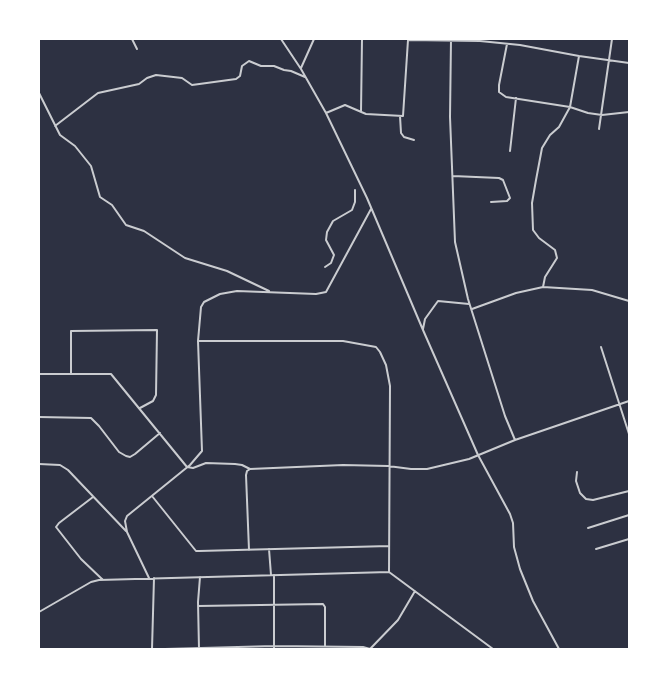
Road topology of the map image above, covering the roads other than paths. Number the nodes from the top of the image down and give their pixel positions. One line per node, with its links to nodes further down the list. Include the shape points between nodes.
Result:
1 (132, 39): 9 (street)
2 (281, 39): 13 (street)
3 (314, 39): 13 (street)
4 (362, 39): 18 (street)
5 (408, 39): 7 (street); 22 (street, via 403,116)
6 (612, 39): 11 (street)
7 (451, 40): 8 (street); 27 (street, via 450,118)
8 (507, 44): 10 (street); 16 (street, via 499,92 506,97)
9 (137, 49)
10 (579, 56): 11 (street); 17 (street)
11 (608, 60): 12 (street); 21 (street)
12 (629, 63)
13 (301, 68): 14 (street)
14 (306, 78): 20 (street); 23 (street, via 291,70 261,66 249,61 242,66 240,76 236,79 192,85 182,78 156,75 139,84 98,94)
15 (39, 93): 23 (street)
16 (516, 98): 17 (street); 26 (street)
17 (570, 107): 21 (street); 32 (street, via 559,127 542,148 532,203 533,230 554,250 557,258 545,277)
18 (361, 112): 20 (street, via 343,105); 22 (street)
19 (629, 112): 21 (street)
20 (326, 113): 30 (street)
21 (602, 115): 24 (street)
22 (400, 116): 25 (street, via 403,136)
23 (55, 126): 33 (street, via 60,135 75,146 91,166 100,197 112,205 126,225 144,231 184,258 227,271)
24 (599, 129)
25 (414, 140)
26 (510, 151)
27 (453, 176): 29 (street, via 503,180 510,198 507,201); 35 (street, via 455,242)
28 (355, 190): 31 (street, via 352,210 333,221 327,232 326,240 334,255 331,263)
29 (491, 202)
30 (371, 209): 33 (street, via 326,292); 37 (street)
31 (324, 267)
32 (543, 287): 34 (street, via 592,290); 36 (street, via 516,293)
33 (271, 292): 38 (street, via 237,291 220,294 204,302 201,307)
34 (629, 301)
35 (469, 304): 36 (street); 37 (street, via 438,301 425,319)
36 (472, 309): 48 (street, via 483,350)
37 (423, 330): 49 (street)
38 (198, 341): 51 (street, via 343,341 376,347 386,365 390,386); 52 (street, via 202,451)
39 (601, 347): 43 (street)
40 (39, 374): 41 (street)
41 (71, 374): 44 (street, via 110,374); 44 (street, via 70,331 157,330 156,395 153,401)
42 (629, 401): 43 (street)
43 (619, 404): 47 (street); 48 (street)
44 (140, 409): 46 (street)
45 (39, 417): 46 (street, via 91,418 119,452 130,457)
46 (160, 433): 52 (street)
47 (629, 434)
48 (515, 440): 49 (street)
49 (478, 455): 51 (street, via 427,469); 85 (street, via 510,514 520,569 533,601)
50 (39, 464): 56 (street, via 60,465)
51 (388, 466): 53 (street); 62 (street)
52 (187, 467): 53 (street, via 193,468 206,463 235,464); 57 (street)
53 (250, 469): 64 (street, via 246,474)
54 (577, 472): 55 (street, via 576,481 580,493 586,499 594,500)
55 (629, 491)
56 (93, 496): 60 (street); 71 (street, via 56,527 81,559)
57 (152, 496): 60 (street, via 127,516); 64 (street, via 196,551)
58 (629, 515): 59 (street)
59 (588, 528)
60 (126, 532): 69 (street)
61 (629, 539): 63 (street)
62 (389, 546): 65 (street); 66 (street)
63 (596, 549)
64 (248, 550): 65 (street)
65 (269, 550): 67 (street)
66 (389, 572): 67 (street); 72 (street)
67 (272, 575): 68 (street); 73 (street)
68 (200, 577): 70 (street); 74 (street)
69 (149, 578): 70 (street); 71 (street)
70 (154, 578): 79 (street)
71 (103, 580): 75 (street, via 91,582)
72 (415, 591): 83 (street, via 398,620); 84 (street)
73 (273, 605): 74 (street); 76 (street); 77 (street, via 324,605)
74 (198, 606): 81 (street)
75 (39, 612)
76 (274, 646): 78 (street); 81 (street); 82 (street)
77 (325, 646): 78 (street); 83 (street)
78 (309, 648)
79 (152, 649)
80 (165, 649): 81 (street)
81 (199, 649)
82 (274, 649)
83 (370, 649)
84 (493, 649)
85 (559, 649)

